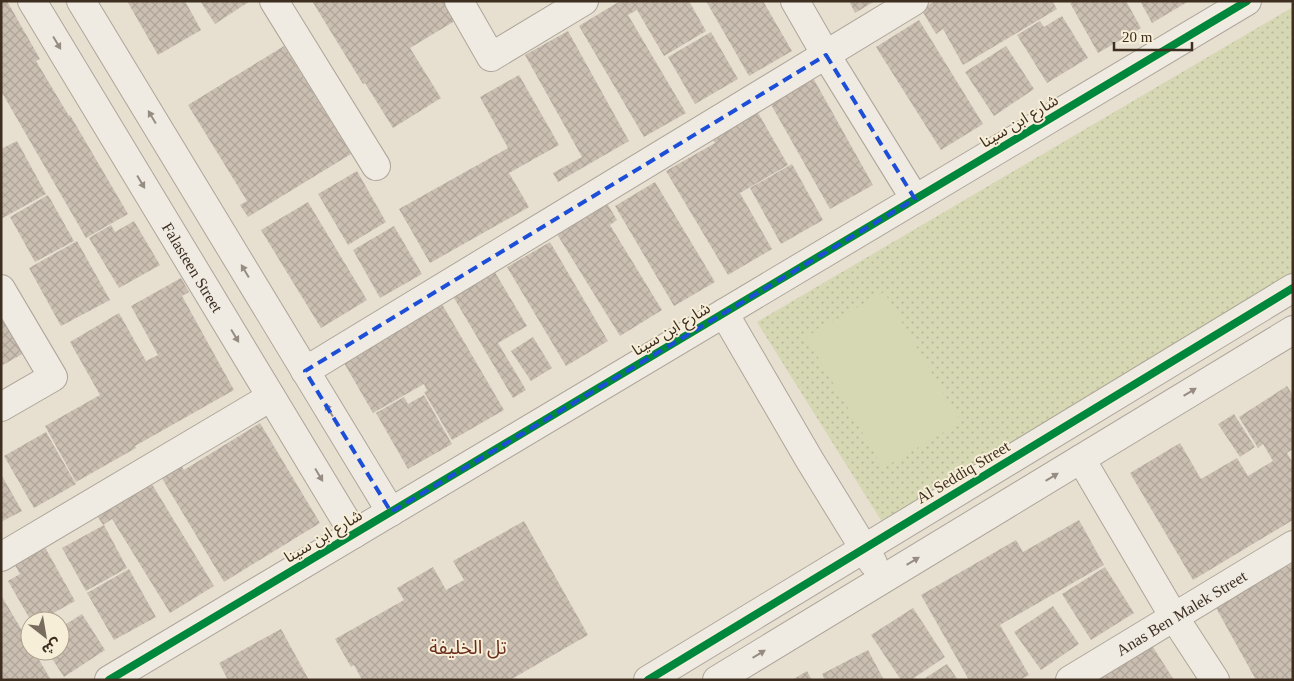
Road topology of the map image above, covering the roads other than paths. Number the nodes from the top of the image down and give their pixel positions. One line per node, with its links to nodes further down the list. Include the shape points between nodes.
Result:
1 (32, 1): 17 (street, Falasteen Street, one-way to 17)
2 (81, 1): 16 (street, one-way to 2)
3 (274, 1): 10 (street)
4 (459, 1): 5 (street, via 491,57)
5 (584, 1)
6 (795, 1): 9 (street)
7 (914, 1): 9 (street)
8 (1247, 1): 11 (street, شارع ابن سينا)
9 (826, 55): 11 (street); 16 (street)
10 (376, 166)
11 (915, 200): 14 (street, شارع ابن سينا)
12 (1293, 288): 23 (street, Al Seddiq Street)
13 (1, 289): 18 (street, via 53,377)
14 (724, 313): 20 (street, شارع ابن سينا); 23 (street)
15 (1293, 330): 19 (street, one-way to 15)
16 (306, 371): 20 (street, one-way to 16)
17 (271, 397): 21 (street, Falasteen Street, one-way to 21); 24 (street)
18 (1, 407)
19 (1081, 459): 25 (street, one-way to 19); 26 (street)
20 (391, 512): 21 (street, شارع ابن سينا)
21 (354, 534): 27 (street, شارع ابن سينا)
22 (1293, 545): 26 (street, Anas Ben Malek Street)
23 (864, 549): 25 (street); 28 (street, Al Seddiq Street)
24 (1, 557)
25 (883, 579): 29 (street, one-way to 25)
26 (1174, 617): 30 (street, Anas Ben Malek Street); 31 (street)
27 (109, 680)
28 (648, 680)
29 (717, 680)
30 (1070, 680)
31 (1215, 680)

